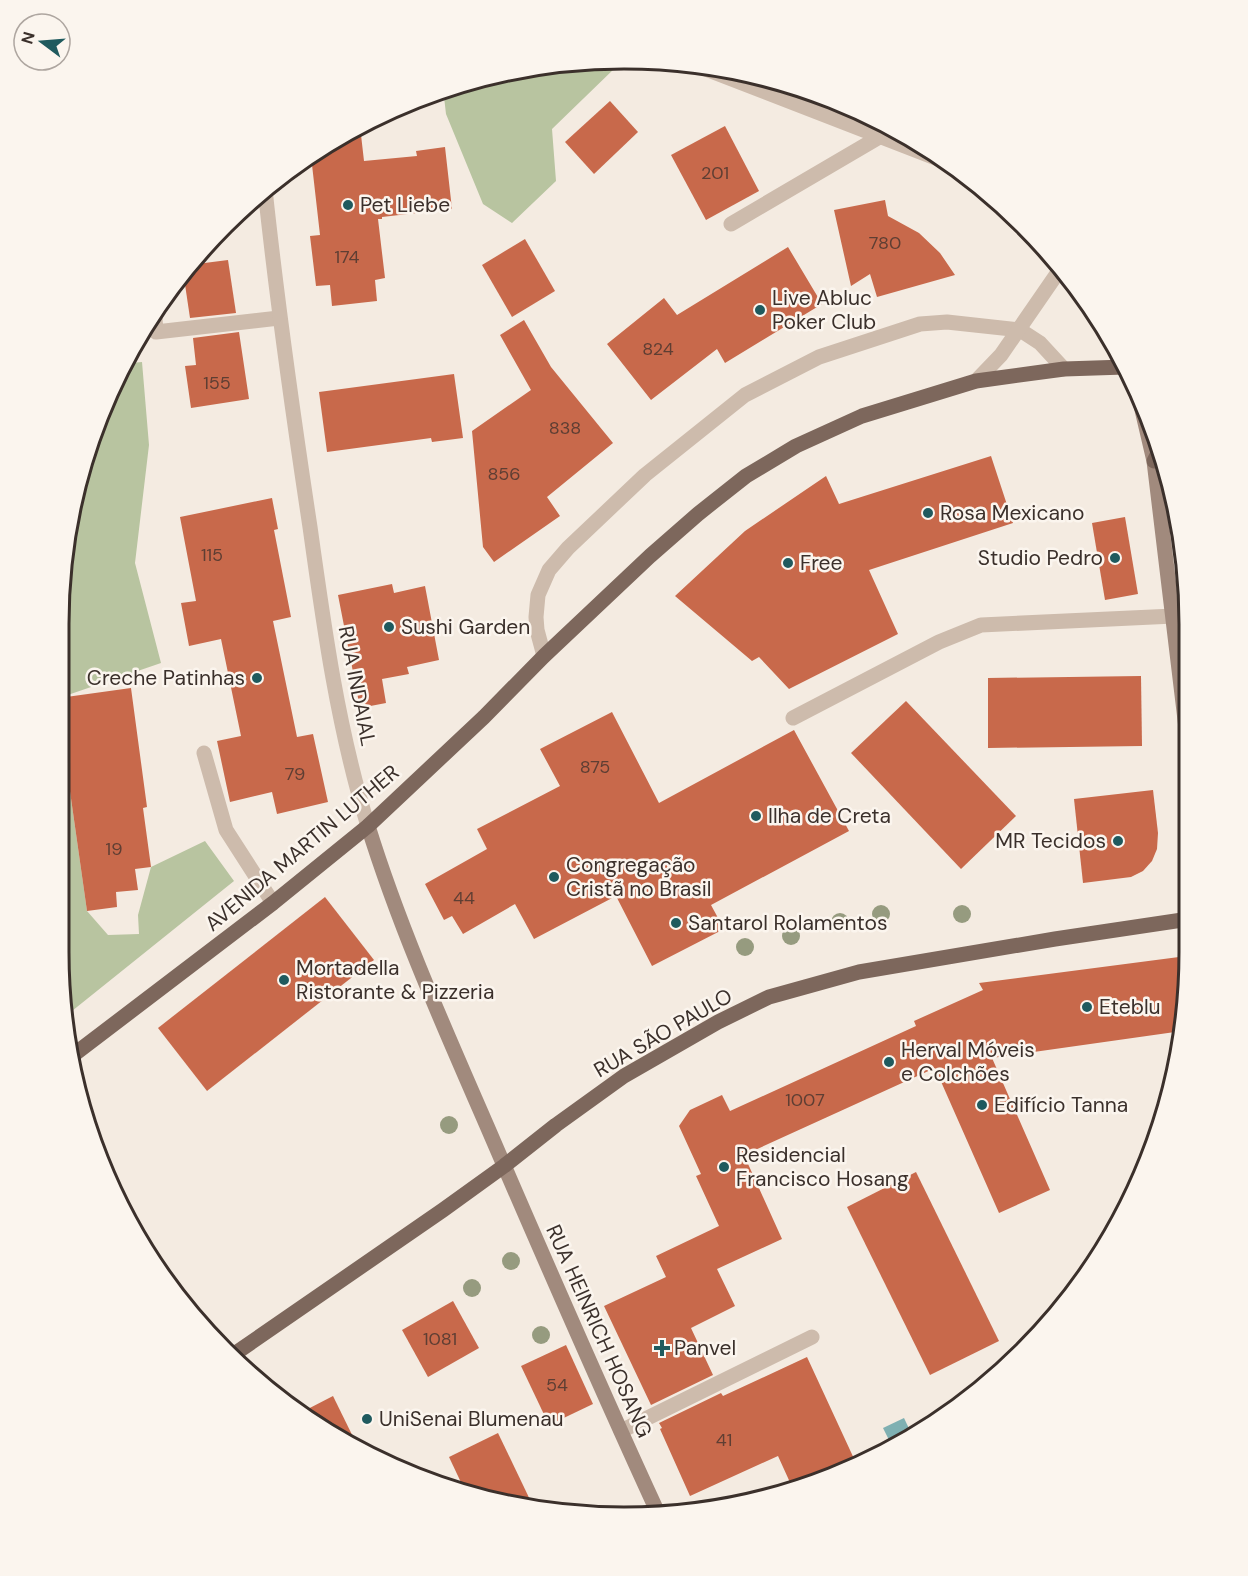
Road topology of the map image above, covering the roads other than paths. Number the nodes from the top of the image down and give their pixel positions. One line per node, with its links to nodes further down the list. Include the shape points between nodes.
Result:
1 (738, 81): 2 (street)
2 (881, 136): 3 (street); 5 (street)
3 (907, 146)
4 (265, 201): 7 (street, RUA INDAIAL)
5 (731, 224)
6 (1056, 276): 9 (street)
7 (279, 318): 8 (street, via 156,332); 19 (street, RUA INDAIAL, via 330,669)
8 (156, 327)
9 (1020, 330): 11 (street, via 1040,343); 12 (street); 15 (street, via 947,322 920,324 819,357 745,395 645,475 549,570 538,595 536,616)
10 (1116, 367): 11 (main road, AVENIDA MARTIN LUTHER)
11 (1064, 369): 12 (main road, AVENIDA MARTIN LUTHER)
12 (976, 381): 15 (main road, AVENIDA MARTIN LUTHER, via 862,416 746,476 650,556)
13 (1155, 464): 14 (main road)
14 (1174, 616): 16 (main road); 17 (street, via 981,625 939,642)
15 (544, 656): 19 (main road, AVENIDA MARTIN LUTHER)
16 (1179, 662)
17 (793, 718)
18 (204, 753): 20 (street, via 226,830)
19 (368, 826): 20 (main road, AVENIDA MARTIN LUTHER); 23 (main road, RUA INDAIAL, via 420,969)
20 (273, 903): 22 (main road, AVENIDA MARTIN LUTHER)
21 (1179, 920): 23 (main road, RUA SÃO PAULO, via 859,972 769,997 624,1076)
22 (79, 1051)
23 (504, 1166): 25 (main road, RUA SÃO PAULO); 26 (main road, RUA HEINRICH HOSANG)
24 (812, 1337): 26 (street)
25 (239, 1351)
26 (621, 1431): 27 (main road, RUA HEINRICH HOSANG)
27 (655, 1506)

